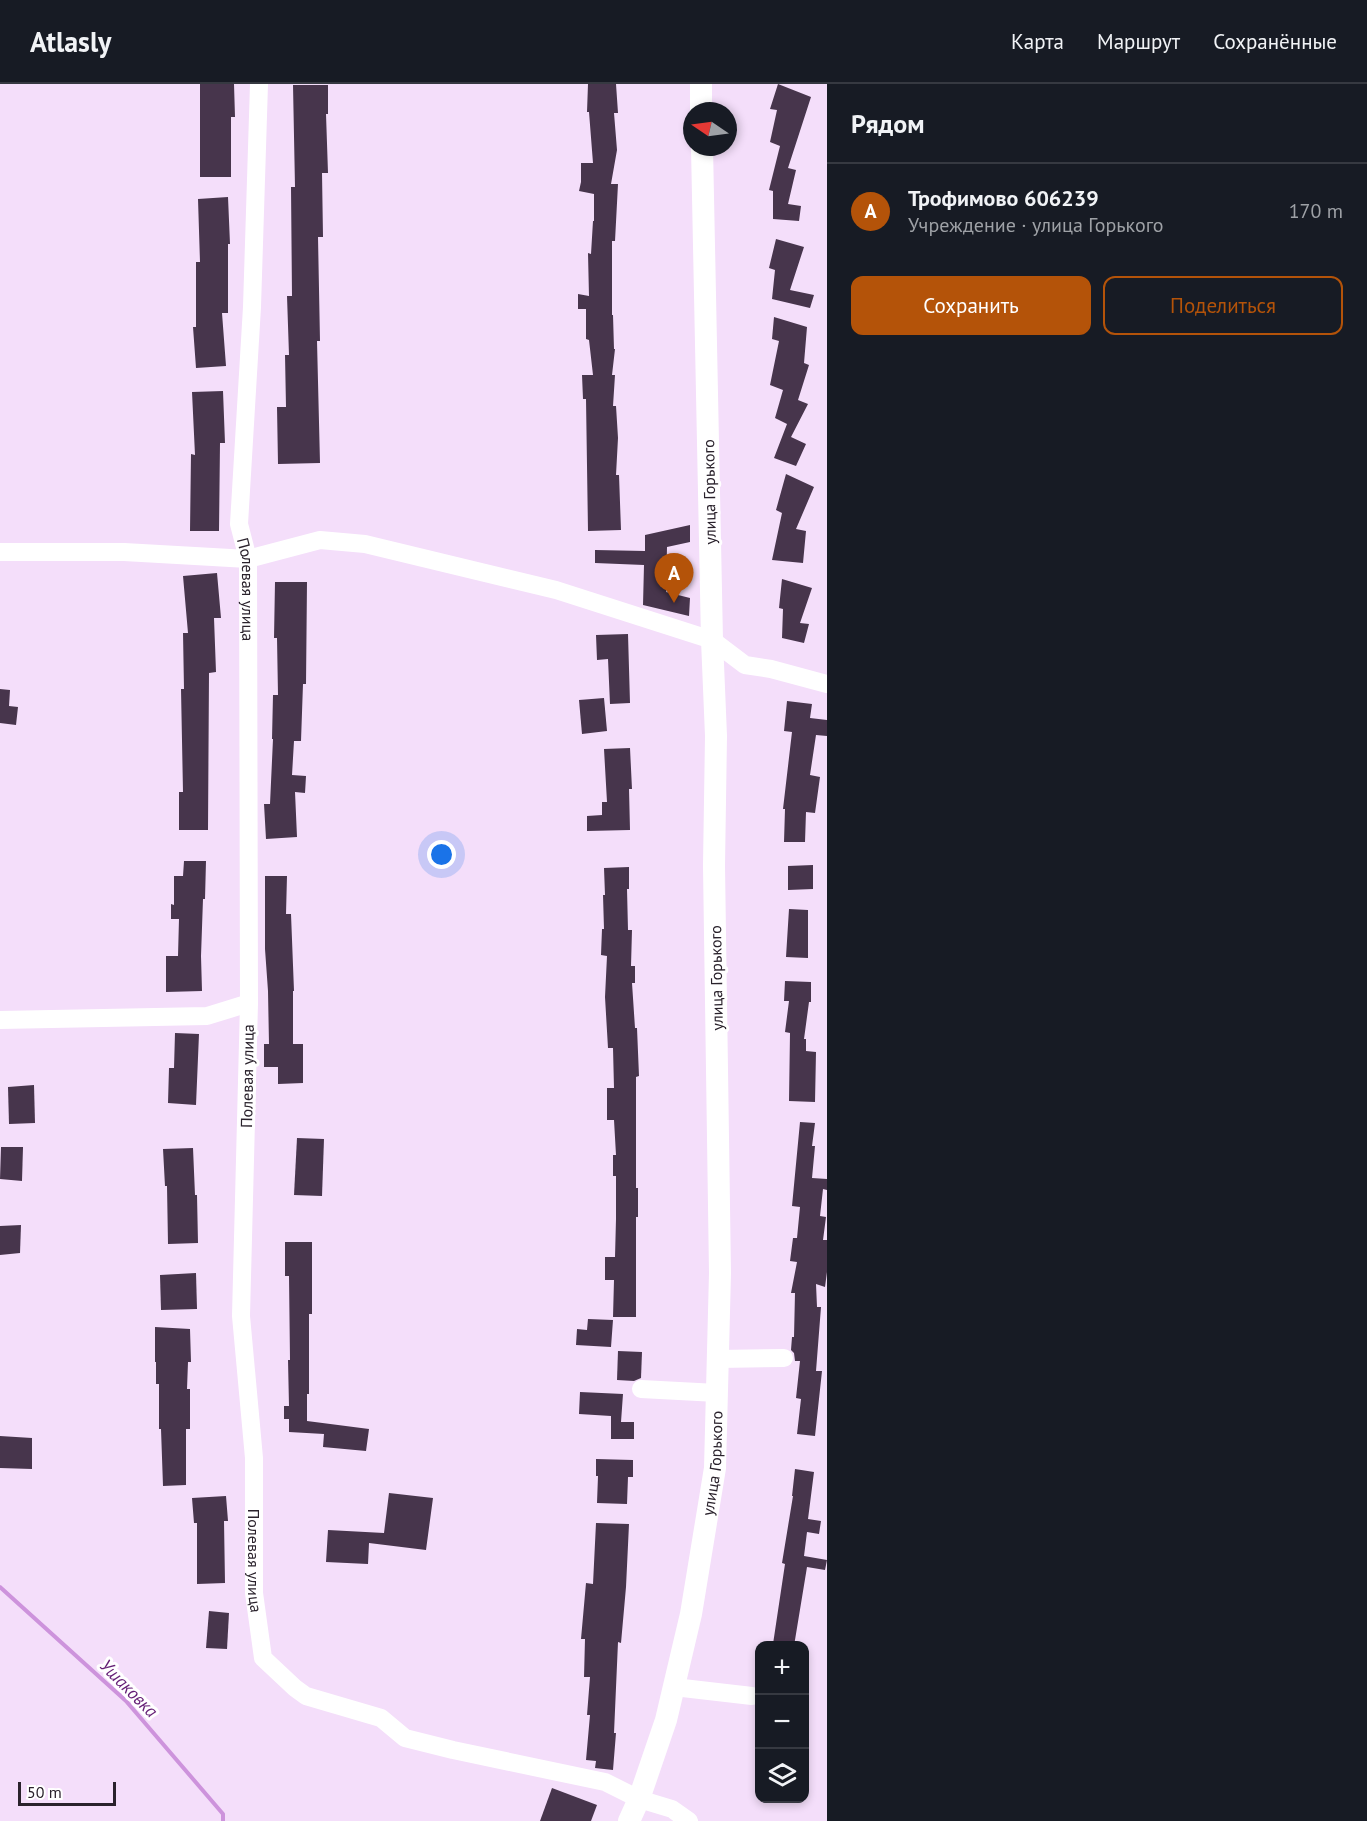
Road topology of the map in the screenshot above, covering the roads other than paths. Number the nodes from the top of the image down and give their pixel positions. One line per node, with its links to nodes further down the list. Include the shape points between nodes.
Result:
1 (260, 84): 6 (street, Полевая улица, via 239,524)
2 (701, 84): 3 (main road)
3 (701, 102)
4 (702, 156): 7 (main road, улица Горького)
5 (0, 552): 6 (street, via 124,552)
6 (248, 559): 7 (street, via 320,540 365,544 556,590); 9 (street, Полевая улица)
7 (712, 640): 8 (street, via 745,665); 12 (main road, улица Горького, via 716,736)
8 (827, 684)
9 (249, 1003): 10 (street, via 207,1016); 17 (street, Полевая улица, via 240,1316 254,1458 254,1593 263,1658 306,1696 381,1718 405,1738 605,1782)
10 (0, 1020)
11 (784, 1358): 12 (street)
12 (718, 1359): 14 (main road, улица Горького)
13 (641, 1389): 14 (street)
14 (717, 1393): 15 (main road, улица Горького, via 715,1468 692,1614)
15 (674, 1687): 16 (street); 17 (main road, улица Горького)
16 (752, 1696)
17 (639, 1799): 18 (main road, улица Горького); 19 (street, Полевая улица, via 672,1809)
18 (629, 1821)
19 (689, 1821)

